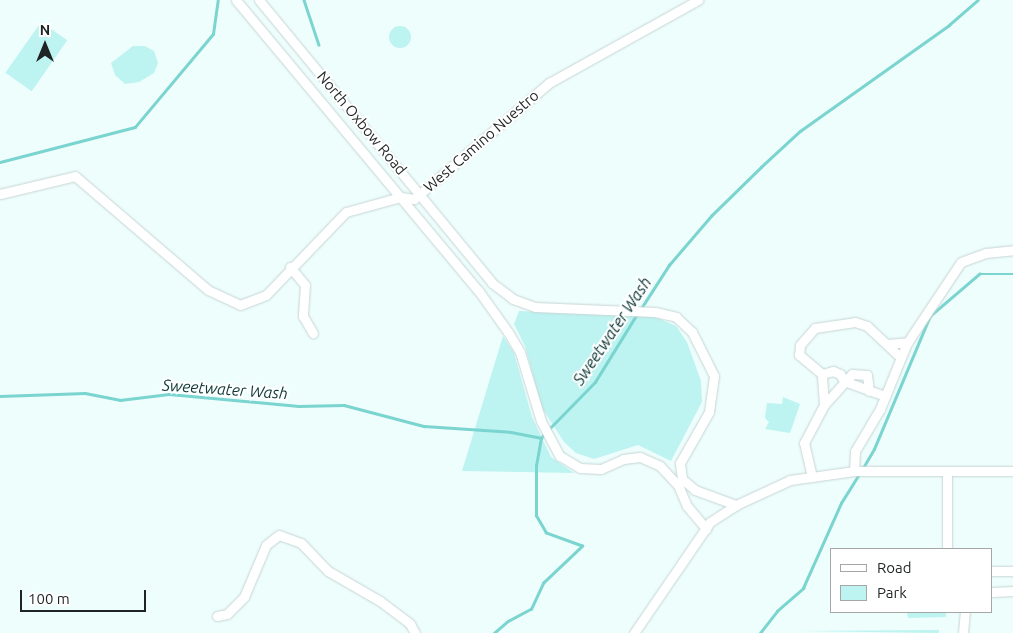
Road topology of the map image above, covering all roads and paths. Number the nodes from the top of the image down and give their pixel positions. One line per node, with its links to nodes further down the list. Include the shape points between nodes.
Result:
1 (236, 0): 6 (street, North Oxbow Road)
2 (260, 0): 4 (street, North Oxbow Road)
3 (698, 0): 4 (street, West Camino Nuestro, via 549,83)
4 (421, 193): 6 (street, West Camino Nuestro, via 414,199); 22 (street, North Oxbow Road, via 492,283 513,299 535,307 655,312 676,317 692,332 714,376 709,412 680,462 682,479 695,490)
5 (0, 194): 8 (street, West Camino Nuestro, via 75,176 208,290 240,305 266,296)
6 (401, 197): 8 (street, West Camino Nuestro, via 346,212); 23 (street, North Oxbow Road, via 508,332 520,352 541,421 560,456 580,468 601,469 623,459 640,458 660,466 678,485 687,506)
7 (1013, 250): 10 (street, via 986,253 961,262)
8 (290, 267): 9 (street, via 305,285 303,316)
9 (313, 333)
10 (908, 342): 11 (street); 12 (street)
11 (887, 344): 12 (street); 13 (street, via 867,326 855,322 815,328 800,345 799,355)
12 (900, 357): 16 (street)
13 (822, 374): 14 (street, via 833,371); 17 (street)
14 (844, 381): 15 (street); 15 (street, via 861,372 867,375); 17 (street)
15 (869, 391): 16 (street)
16 (885, 396): 18 (street, via 855,451)
17 (824, 406): 21 (street, via 804,443)
18 (854, 471): 19 (street); 21 (street)
19 (947, 471): 20 (street); 24 (street)
20 (1013, 472)
21 (812, 477): 22 (street, via 790,480)
22 (736, 505): 23 (street)
23 (706, 529): 32 (street)
24 (947, 548)
25 (993, 571): 26 (street)
26 (1013, 571)
27 (993, 592): 28 (street)
28 (1013, 592)
29 (965, 613): 33 (street)
30 (217, 616): 31 (street, via 227,614 244,597 266,545 279,535 301,543 328,571 380,600 410,624)
31 (415, 633)
32 (634, 633)
33 (963, 633)

